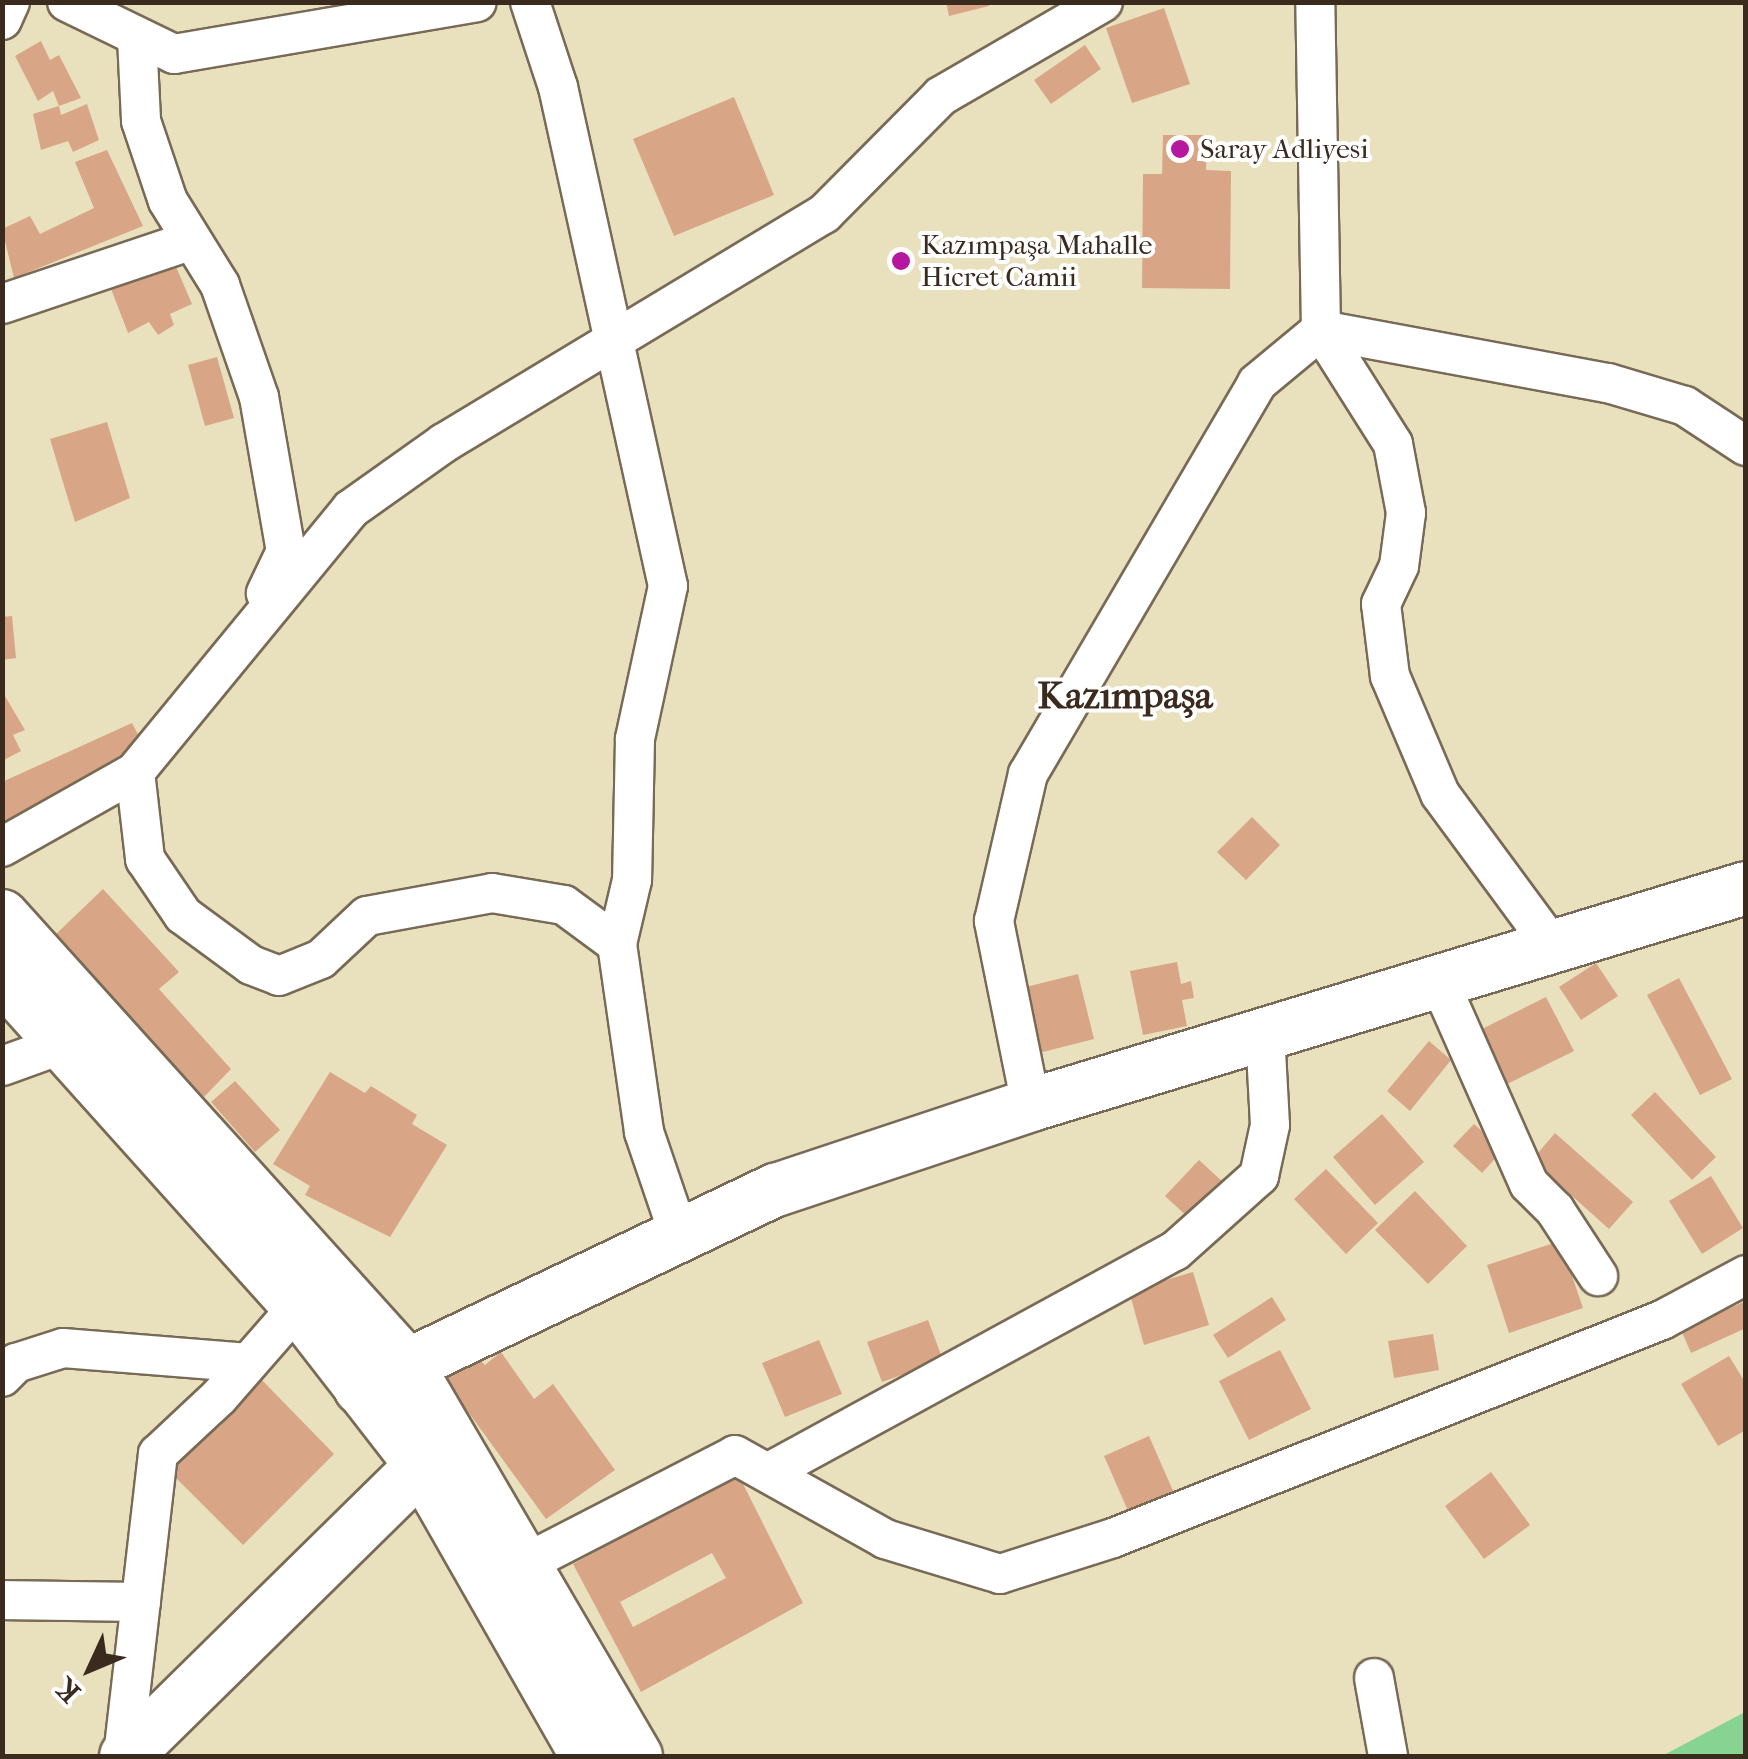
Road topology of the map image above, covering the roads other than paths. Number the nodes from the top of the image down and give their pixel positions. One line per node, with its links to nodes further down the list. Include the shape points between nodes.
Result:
1 (10, 2): 7 (street)
2 (67, 2): 8 (street)
3 (477, 2): 8 (street, via 174,54)
4 (530, 2): 12 (street, via 558,87)
5 (1103, 2): 12 (street, via 941,96 824,214)
6 (1315, 2): 11 (street)
7 (2, 20)
8 (137, 38): 9 (street, via 141,122 168,202)
9 (192, 240): 10 (street); 14 (street, via 220,284 259,397 286,550)
10 (2, 304)
11 (1321, 330): 13 (street, via 1608,383 1685,406); 20 (street, via 1393,444 1406,513 1399,566 1381,604 1390,676 1440,794); 26 (street, via 1257,383 1028,774 994,921)
12 (612, 343): 14 (street, via 351,509); 19 (street, via 668,586 635,739 632,880)
13 (1746, 446)
14 (246, 633): 15 (street)
15 (135, 772): 16 (street); 19 (street, via 145,859 183,914 251,965 279,976 321,959 368,916 492,893 564,905)
16 (2, 847)
17 (1746, 888): 20 (street)
18 (2, 916): 30 (street)
19 (617, 944): 27 (street, via 644,1132)
20 (1552, 946): 22 (street)
21 (2, 976): 24 (street)
22 (1439, 981): 23 (street); 29 (street, via 1529,1184 1555,1210)
23 (1264, 1034): 26 (street); 36 (street, via 1270,1126 1258,1176 1174,1252)
24 (62, 1044): 25 (street); 30 (street)
25 (2, 1066)
26 (1031, 1105): 27 (street, via 776,1190)
27 (679, 1235): 32 (street)
28 (1746, 1275): 36 (street, via 1607,1342 1113,1538 1000,1574 885,1540)
29 (1598, 1276)
30 (312, 1291): 31 (street); 32 (street); 34 (street)
31 (248, 1363): 33 (street, via 63,1348 16,1364); 39 (street, via 158,1454)
32 (408, 1366): 34 (street); 35 (street)
33 (2, 1377)
34 (360, 1388): 35 (street)
35 (435, 1451): 37 (street); 41 (street)
36 (769, 1472): 37 (street, via 735,1455)
37 (508, 1572): 42 (street); 43 (street)
38 (2, 1600): 39 (street)
39 (141, 1602): 41 (street)
40 (1374, 1678): 44 (street)
41 (124, 1756)
42 (587, 1756)
43 (636, 1756)
44 (1388, 1756)

